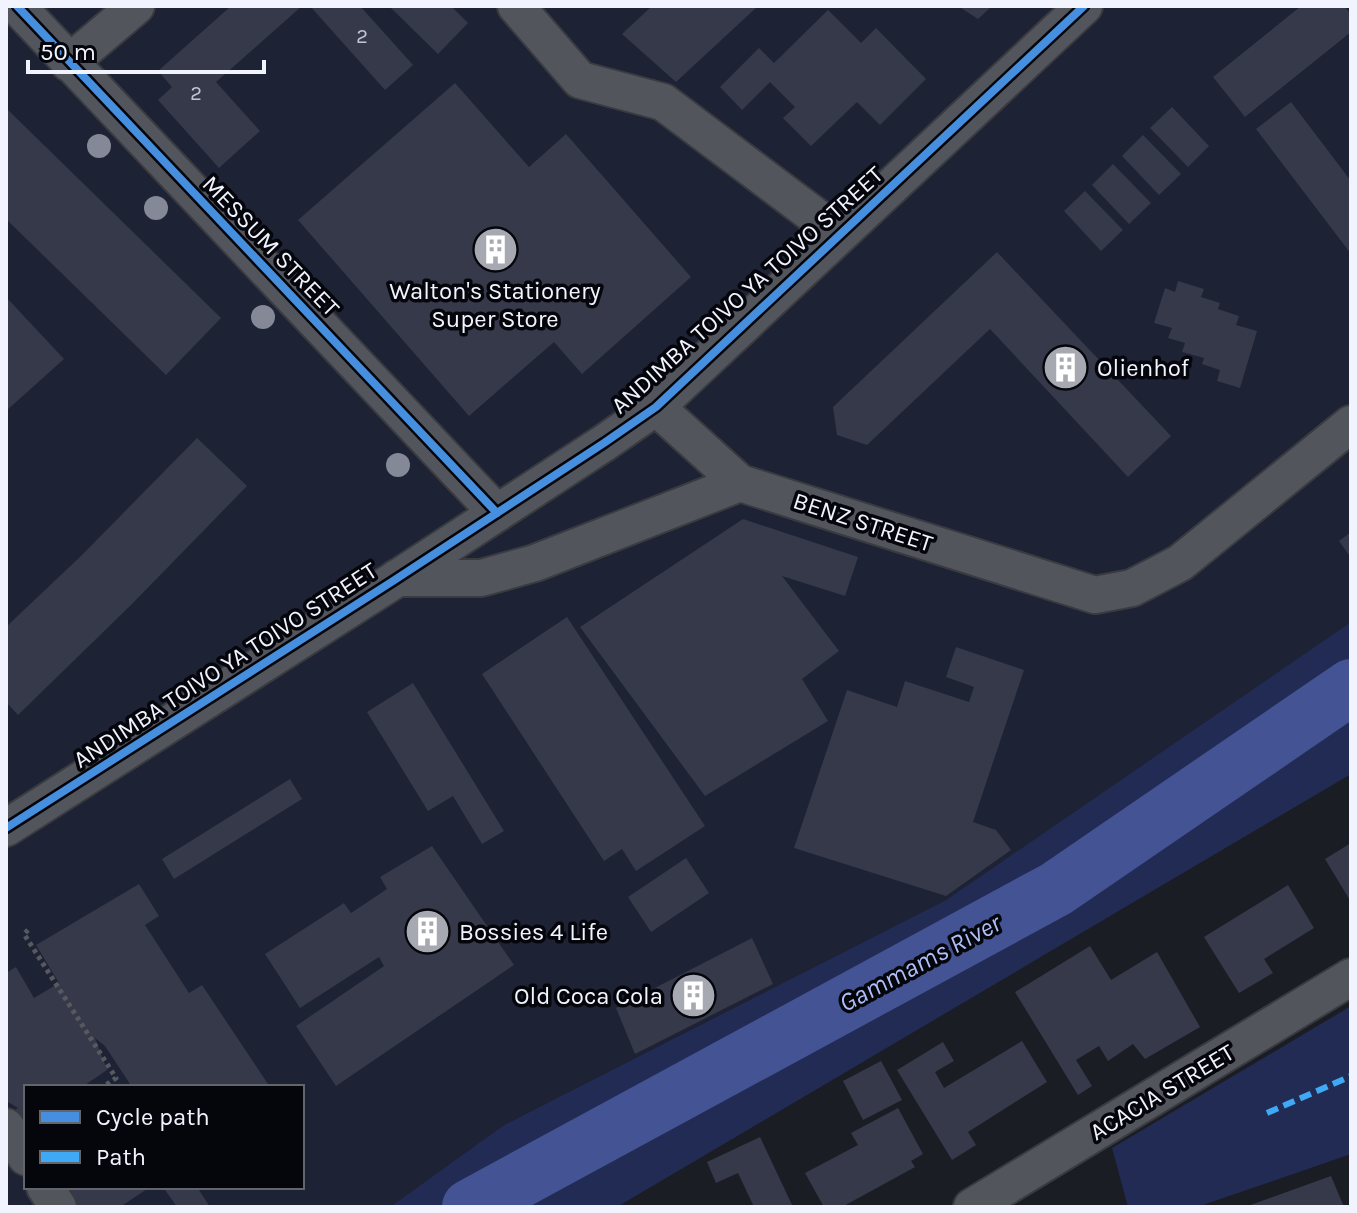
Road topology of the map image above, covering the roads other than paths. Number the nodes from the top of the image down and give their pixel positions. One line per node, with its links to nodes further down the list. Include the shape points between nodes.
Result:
1 (17, 6): 5 (street, MESSUM STREET)
2 (136, 6): 5 (street)
3 (516, 6): 6 (street, via 580,80 663,102)
4 (1084, 6): 6 (street, ANDIMBA TOIVO YA TOIVO STREET)
5 (69, 63): 10 (street, MESSUM STREET)
6 (839, 234): 7 (street, ANDIMBA TOIVO YA TOIVO STREET)
7 (656, 407): 9 (street, BENZ STREET); 10 (street, ANDIMBA TOIVO YA TOIVO STREET)
8 (1351, 424): 9 (street, BENZ STREET, via 1180,563 1132,588 1095,595)
9 (740, 483): 11 (street, via 535,563 481,578)
10 (497, 513): 11 (street, ANDIMBA TOIVO YA TOIVO STREET)
11 (397, 578): 12 (street, ANDIMBA TOIVO YA TOIVO STREET)
12 (6, 828)
13 (1351, 977): 18 (street, ACACIA STREET)
14 (6, 1127): 15 (street)
15 (24, 1154)
16 (46, 1189): 17 (street)
17 (58, 1207)
18 (972, 1207)

